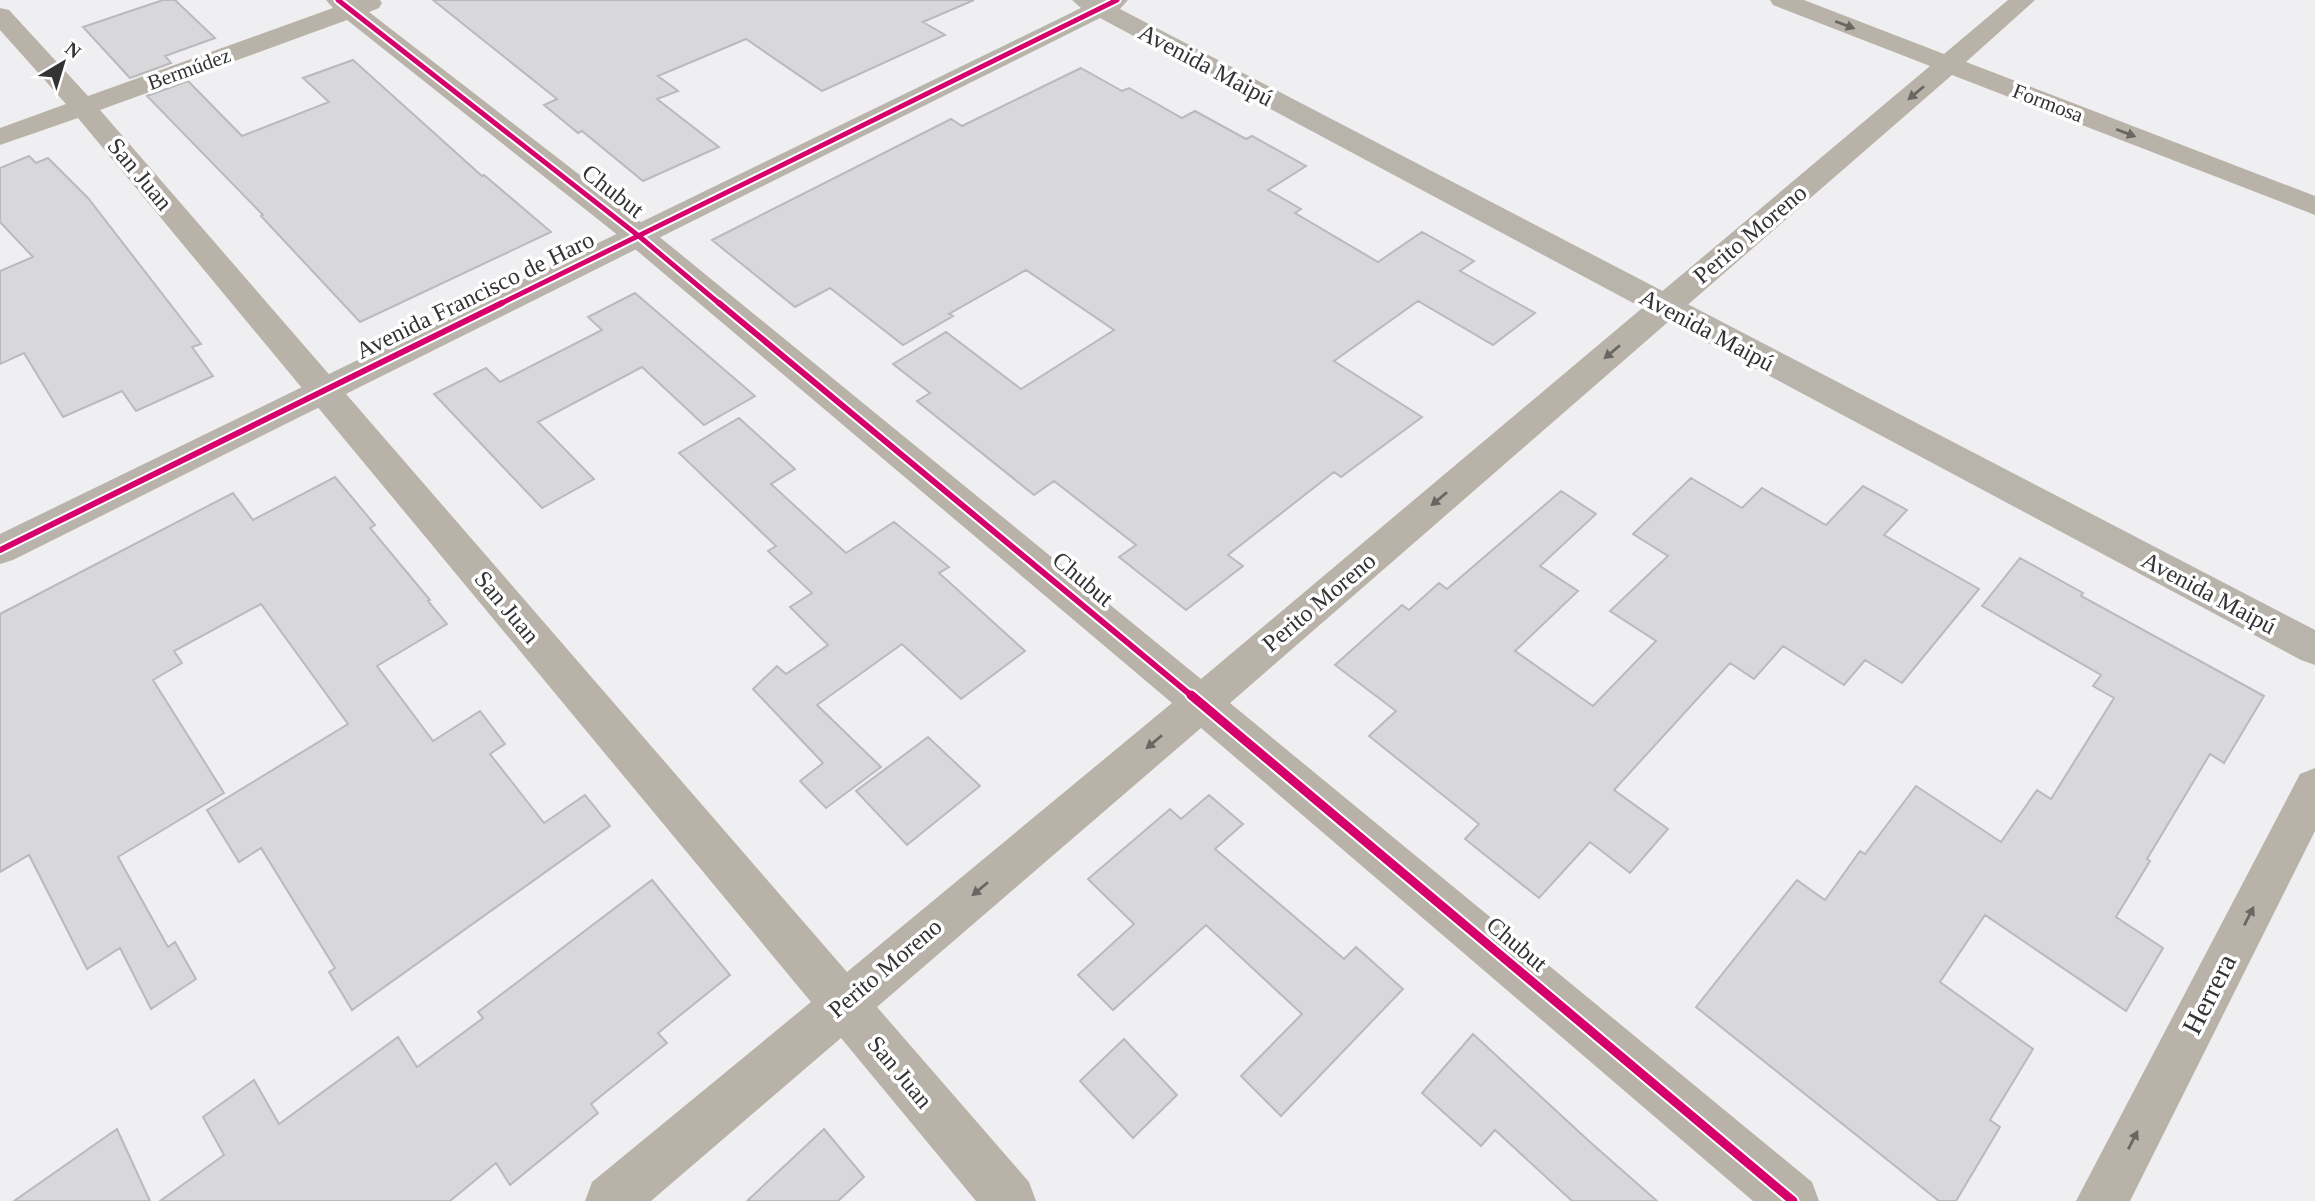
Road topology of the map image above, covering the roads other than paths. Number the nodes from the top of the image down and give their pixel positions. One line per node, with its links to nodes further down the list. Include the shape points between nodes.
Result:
1 (378, 0): 5 (street, Bermúdez)
2 (1782, 0): 7 (street, Formosa, one-way to 7)
3 (2023, 0): 7 (street, Perito Moreno)
4 (1100, 3): 11 (main road, Avenida Francisco de Haro); 12 (main road, Avenida Maipú)
5 (344, 5): 8 (street, Bermúdez); 11 (street, Chubut)
6 (0, 15): 8 (street, San Juan)
7 (1949, 65): 10 (street, Formosa, one-way to 10); 12 (street, Perito Moreno, one-way to 12)
8 (83, 107): 9 (street, Bermúdez); 13 (street, San Juan)
9 (0, 137)
10 (2315, 206)
11 (640, 237): 13 (main road, Avenida Francisco de Haro); 16 (street, Chubut)
12 (1664, 307): 15 (main road, Avenida Maipú); 16 (street, Perito Moreno, one-way to 16)
13 (324, 390): 14 (main road, Avenida Francisco de Haro); 18 (street, San Juan)
14 (0, 550)
15 (2315, 649)
16 (1201, 703): 18 (street, Perito Moreno, one-way to 18); 21 (street, Chubut)
17 (2315, 787): 22 (street, Herrera, one-way to 17)
18 (843, 1004): 19 (street, Perito Moreno); 20 (street, San Juan)
19 (611, 1201)
20 (1010, 1201)
21 (1793, 1201)
22 (2102, 1201)

